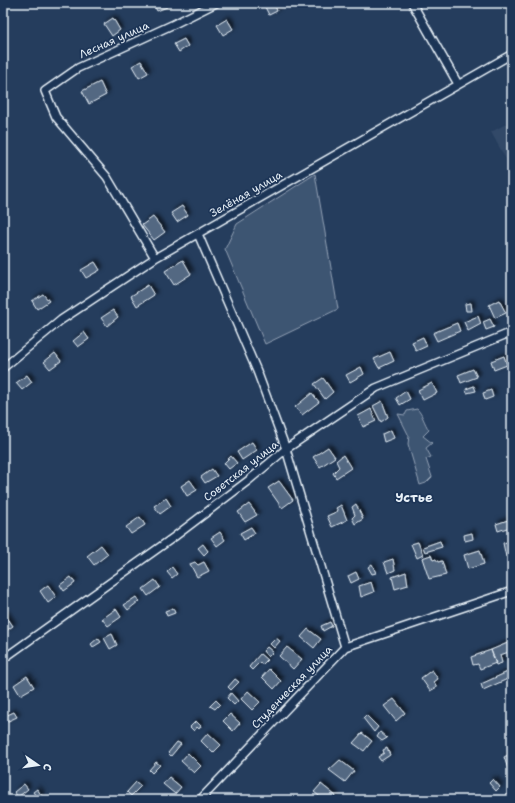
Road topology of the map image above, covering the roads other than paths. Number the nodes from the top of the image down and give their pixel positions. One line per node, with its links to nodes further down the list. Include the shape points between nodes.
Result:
1 (216, 3): 6 (street, Лесная улица, via 78,68 45,91 56,117 107,177)
2 (412, 3): 4 (street)
3 (512, 54): 4 (street, Зелёная улица)
4 (458, 84): 5 (street, Зелёная улица)
5 (198, 234): 6 (street, Зелёная улица); 9 (street, via 257,371)
6 (155, 258): 8 (street, Зелёная улица, via 61,320)
7 (512, 332): 9 (street, Советская улица, via 376,388)
8 (3, 368)
9 (286, 449): 11 (street); 12 (street, Советская улица, via 174,537)
10 (512, 591): 11 (street, Студенческая улица)
11 (345, 647): 13 (street, Студенческая улица)
12 (3, 659)
13 (200, 800)

